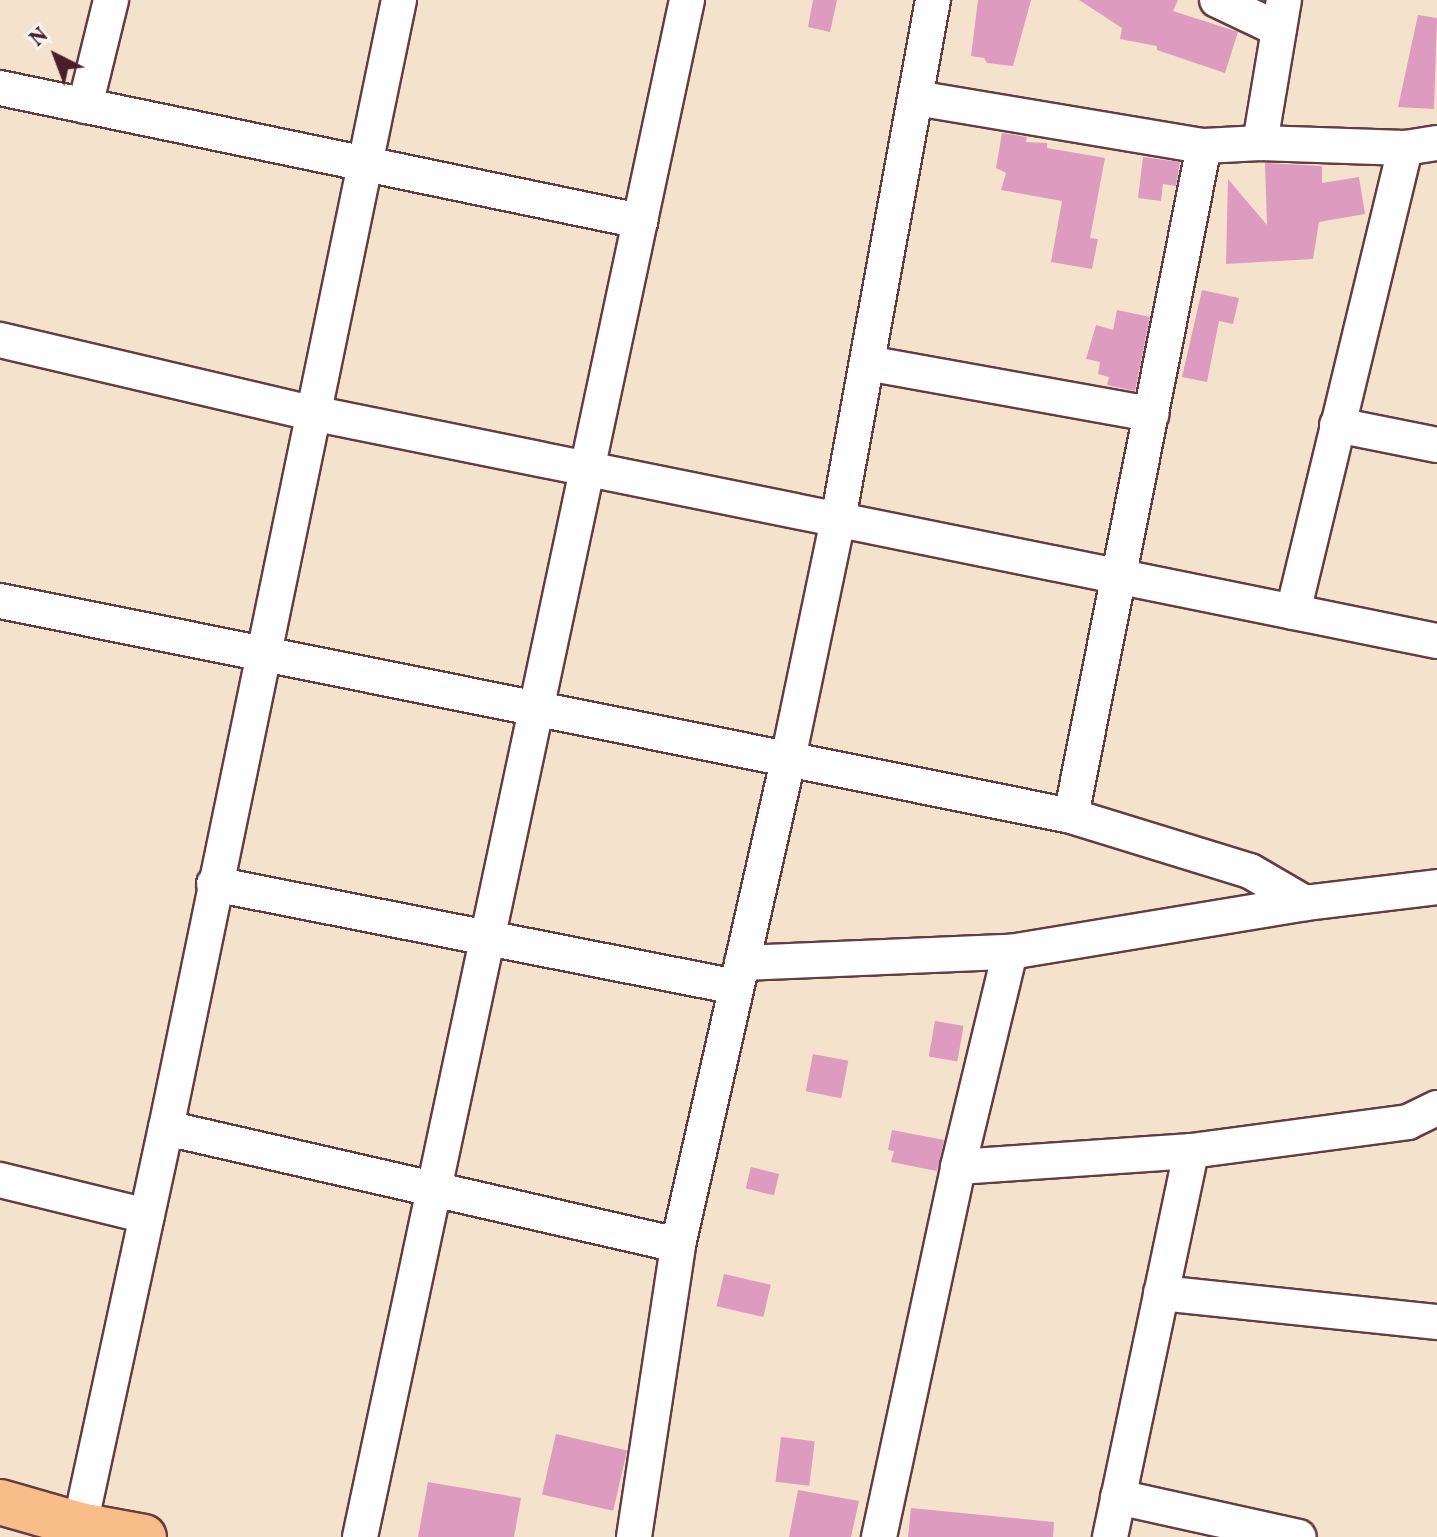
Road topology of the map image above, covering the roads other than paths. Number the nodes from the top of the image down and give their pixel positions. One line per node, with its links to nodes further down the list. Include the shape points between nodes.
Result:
1 (111, 0): 9 (street)
2 (399, 0): 13 (street)
3 (687, 0): 14 (street)
4 (933, 0): 8 (street)
5 (1217, 0): 6 (street)
6 (1281, 15): 10 (street)
7 (0, 88): 9 (street)
8 (916, 98): 11 (street); 16 (street)
9 (85, 106): 13 (street)
10 (1260, 143): 11 (street); 12 (street)
11 (1204, 146): 18 (street)
12 (1421, 146): 19 (street)
13 (364, 164): 14 (street); 17 (street)
14 (640, 221): 21 (street)
15 (0, 340): 17 (street)
16 (867, 363): 18 (street); 22 (street)
17 (312, 413): 21 (street); 27 (street)
18 (1151, 414): 23 (street)
19 (1337, 425): 20 (street); 25 (street)
20 (1437, 445)
21 (587, 469): 22 (street); 28 (street)
22 (838, 520): 23 (street); 29 (street)
23 (1118, 577): 25 (street); 30 (street)
24 (0, 601): 27 (street)
25 (1293, 612): 26 (street)
26 (1437, 641)
27 (263, 654): 28 (street); 31 (street)
28 (537, 709): 29 (street); 34 (street)
29 (788, 759): 30 (street); 36 (street)
30 (1071, 816): 33 (street, via 1250,871)
31 (214, 884): 34 (street); 38 (street)
32 (1437, 887): 33 (street)
33 (1305, 903): 35 (street)
34 (488, 938): 36 (street); 42 (street)
35 (1010, 952): 36 (street); 40 (street)
36 (739, 975): 44 (street)
37 (1437, 1108): 39 (street, via 1408,1122)
38 (166, 1128): 42 (street); 43 (street)
39 (1191, 1151): 40 (street); 45 (street)
40 (958, 1167): 52 (street)
41 (0, 1180): 43 (street)
42 (434, 1189): 44 (street); 50 (street)
43 (147, 1216): 49 (street)
44 (678, 1245): 51 (street)
45 (1161, 1293): 46 (street); 47 (street)
46 (1437, 1322)
47 (1118, 1497): 53 (street); 54 (street)
48 (0, 1502): 49 (main road)
49 (107, 1532)
50 (360, 1537)
51 (634, 1537)
52 (879, 1537)
53 (1110, 1537)
54 (1299, 1537)

